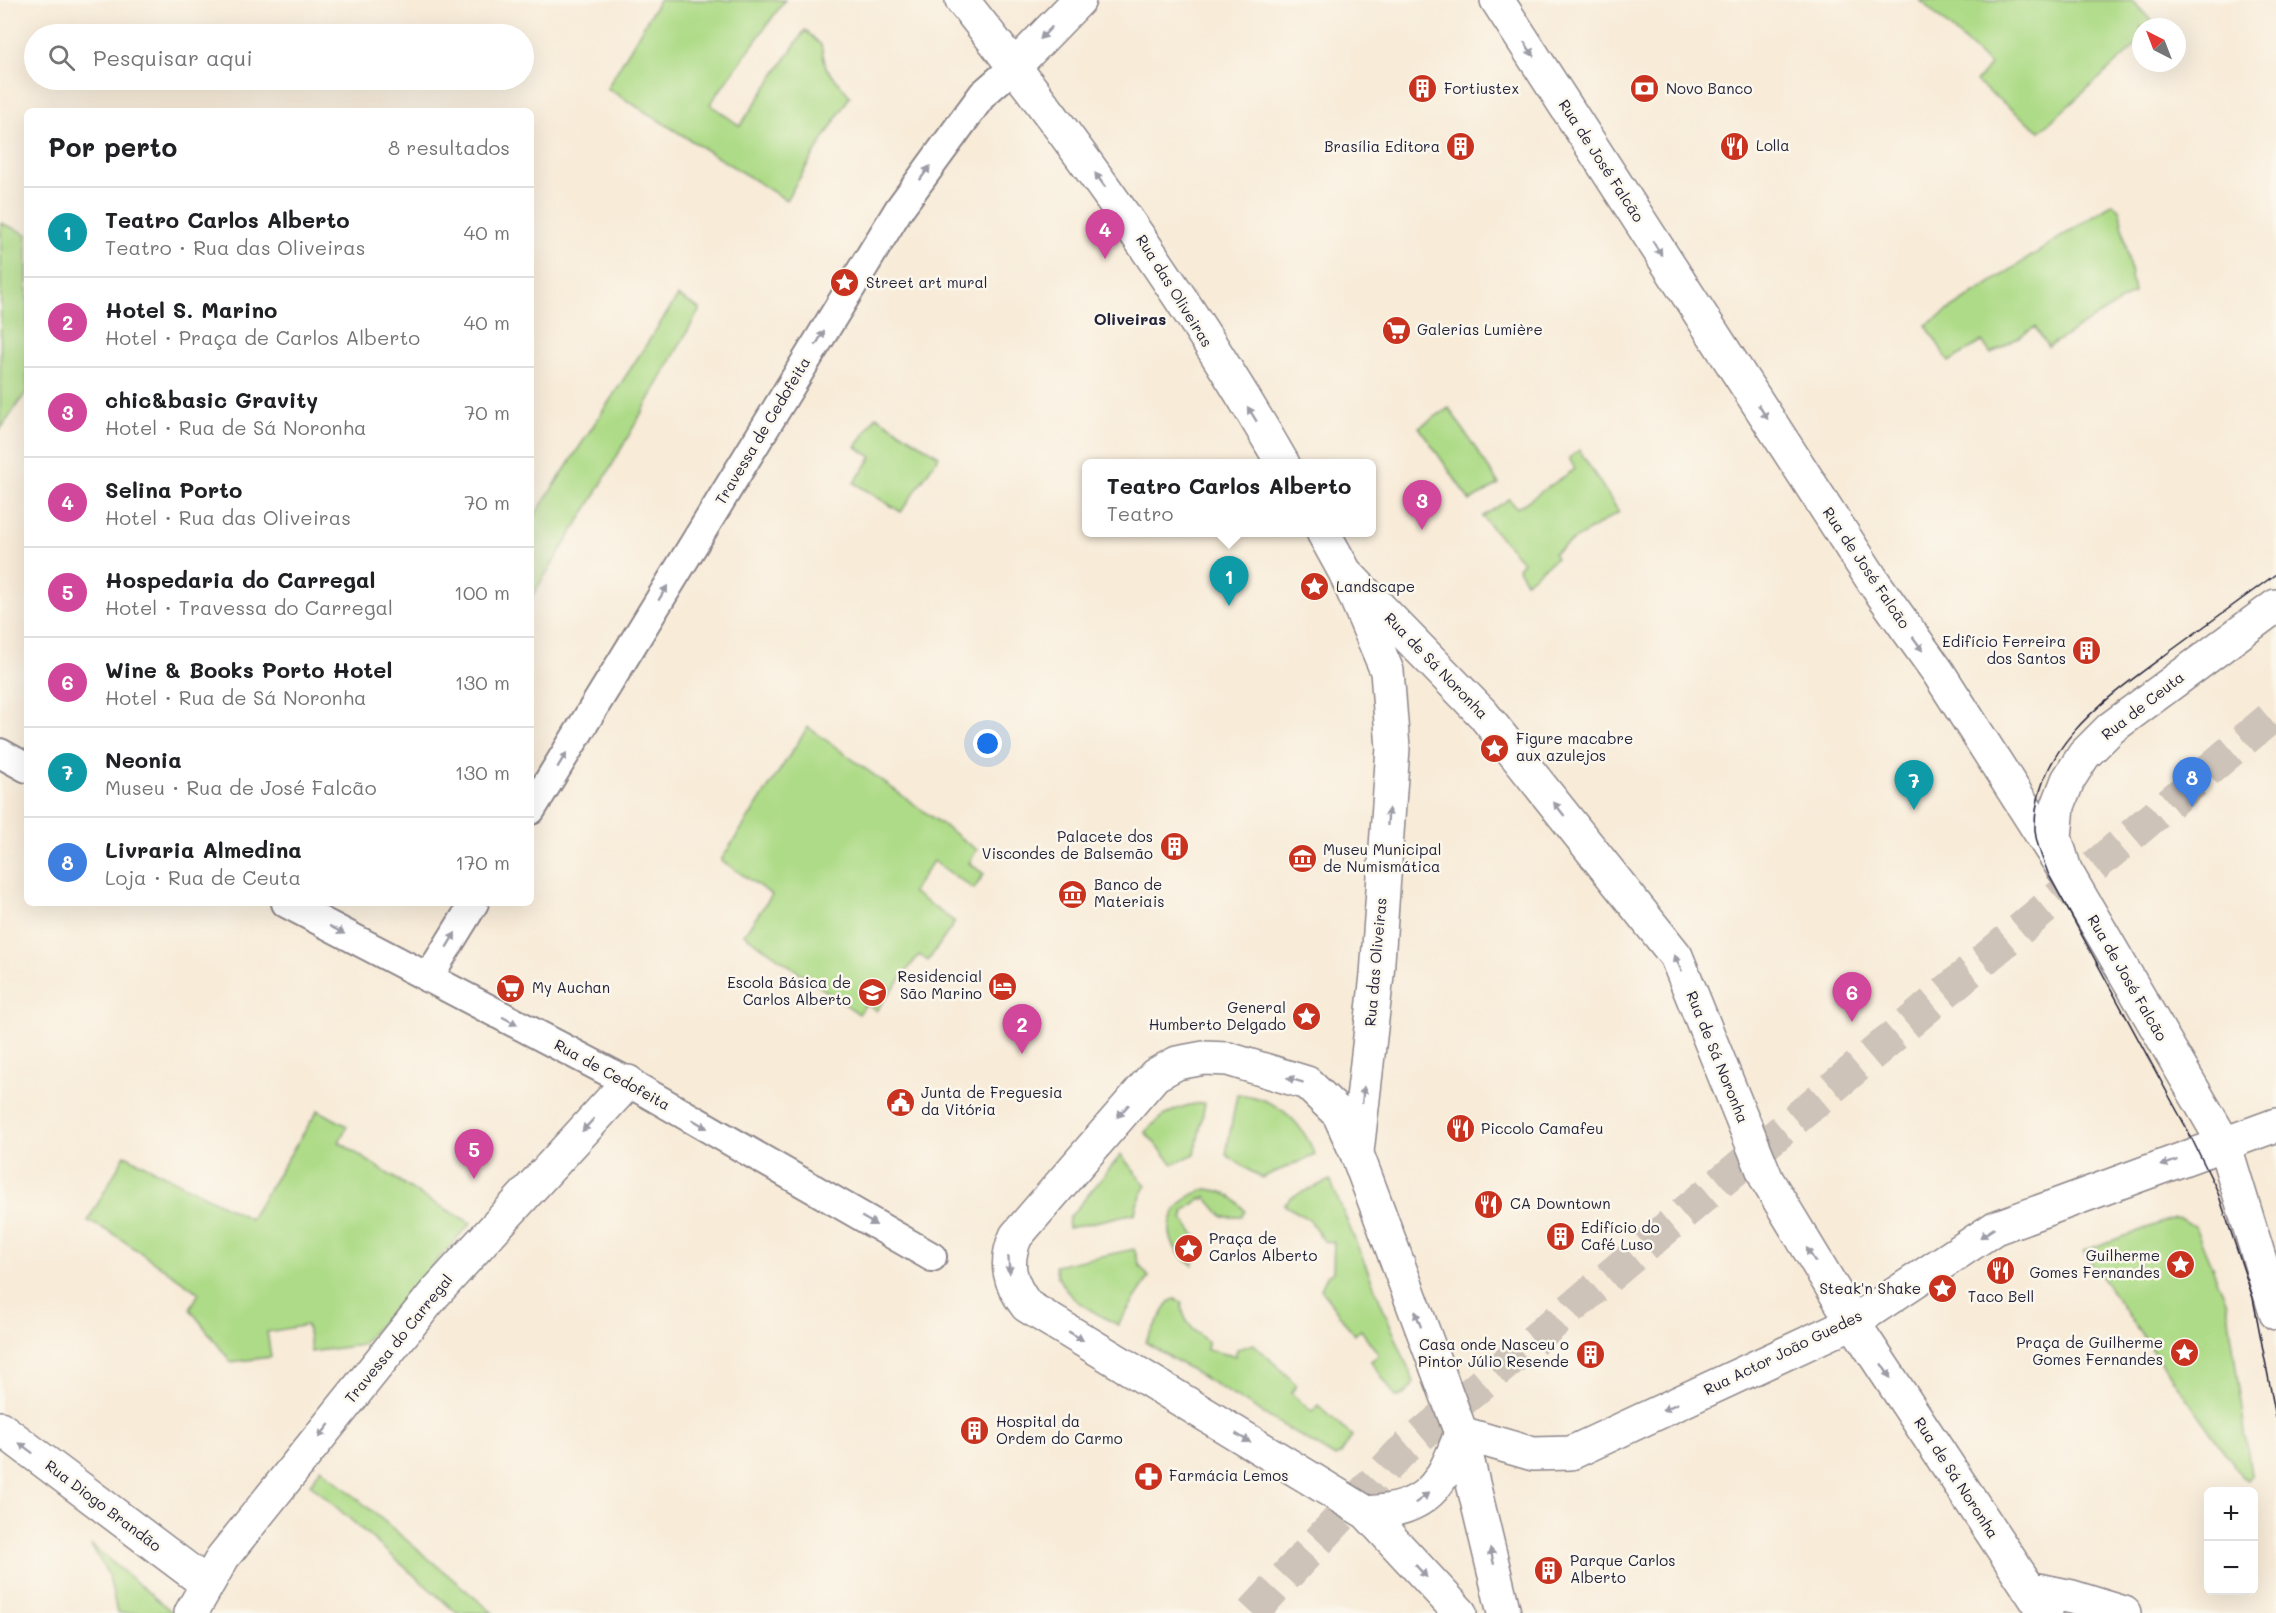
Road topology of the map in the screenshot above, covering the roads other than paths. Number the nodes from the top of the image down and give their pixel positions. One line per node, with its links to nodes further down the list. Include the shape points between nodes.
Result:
1 (962, 0): 4 (street, Rua das Oliveiras)
2 (1079, 0): 4 (street, one-way to 4)
3 (1497, 0): 12 (street, Rua de José Falcão, one-way to 12)
4 (1015, 66): 5 (street, Rua das Oliveiras, one-way to 4, via 1137,232); 11 (street, Travessa de Cedofeita, one-way to 4, via 899,209 983,94)
5 (1280, 459)
6 (1326, 537): 7 (street, Rua das Oliveiras)
7 (1345, 572): 19 (street, Rua das Oliveiras, one-way to 7, via 1377,975 1393,748 1387,671); 22 (street, Rua de Sá Noronha, one-way to 7, via 1767,1180 1676,956 1483,714)
8 (2276, 606): 12 (street, Rua de Ceuta, via 2111,728 2084,755 2058,806 2055,837)
9 (0, 753): 10 (street)
10 (24, 766)
11 (534, 805)
12 (2065, 870): 18 (street, Rua de José Falcão)
13 (292, 906): 15 (street, Rua de Cedofeita, one-way to 15)
14 (472, 906): 15 (street, one-way to 14)
15 (428, 978): 16 (street, Rua de Cedofeita, one-way to 16)
16 (628, 1082): 20 (street, Rua de Cedofeita, one-way to 20); 26 (street, Travessa do Carregal, one-way to 26, via 435,1293 223,1557)
17 (2276, 1125): 18 (street, Rua Actor João Guedes)
18 (2224, 1143): 21 (street, Rua de José Falcão); 22 (street, Rua Actor João Guedes, one-way to 22, via 1995,1228)
19 (1357, 1154): 24 (street, one-way to 19); 25 (street, one-way to 25, via 1339,1114 1307,1083 1228,1059 1177,1063 1155,1075 1016,1236 1007,1261 1014,1290 1027,1306)
20 (932, 1257)
21 (2276, 1313)
22 (1853, 1322): 24 (street, Rua Actor João Guedes, one-way to 24, via 1571,1453 1533,1454); 27 (street, Rua de Sá Noronha, one-way to 27)
23 (0, 1428): 26 (street, Rua Diogo Brandão, one-way to 23)
24 (1461, 1433): 25 (street, one-way to 24, via 1406,1508 1438,1485); 30 (street, one-way to 24)
25 (1366, 1513): 29 (street, one-way to 29)
26 (207, 1584): 28 (street, Travessa do Carregal)
27 (2036, 1600): 31 (street, Rua de Sá Noronha, via 2072,1597)
28 (191, 1613)
29 (1460, 1613)
30 (1504, 1613)
31 (2124, 1613)

